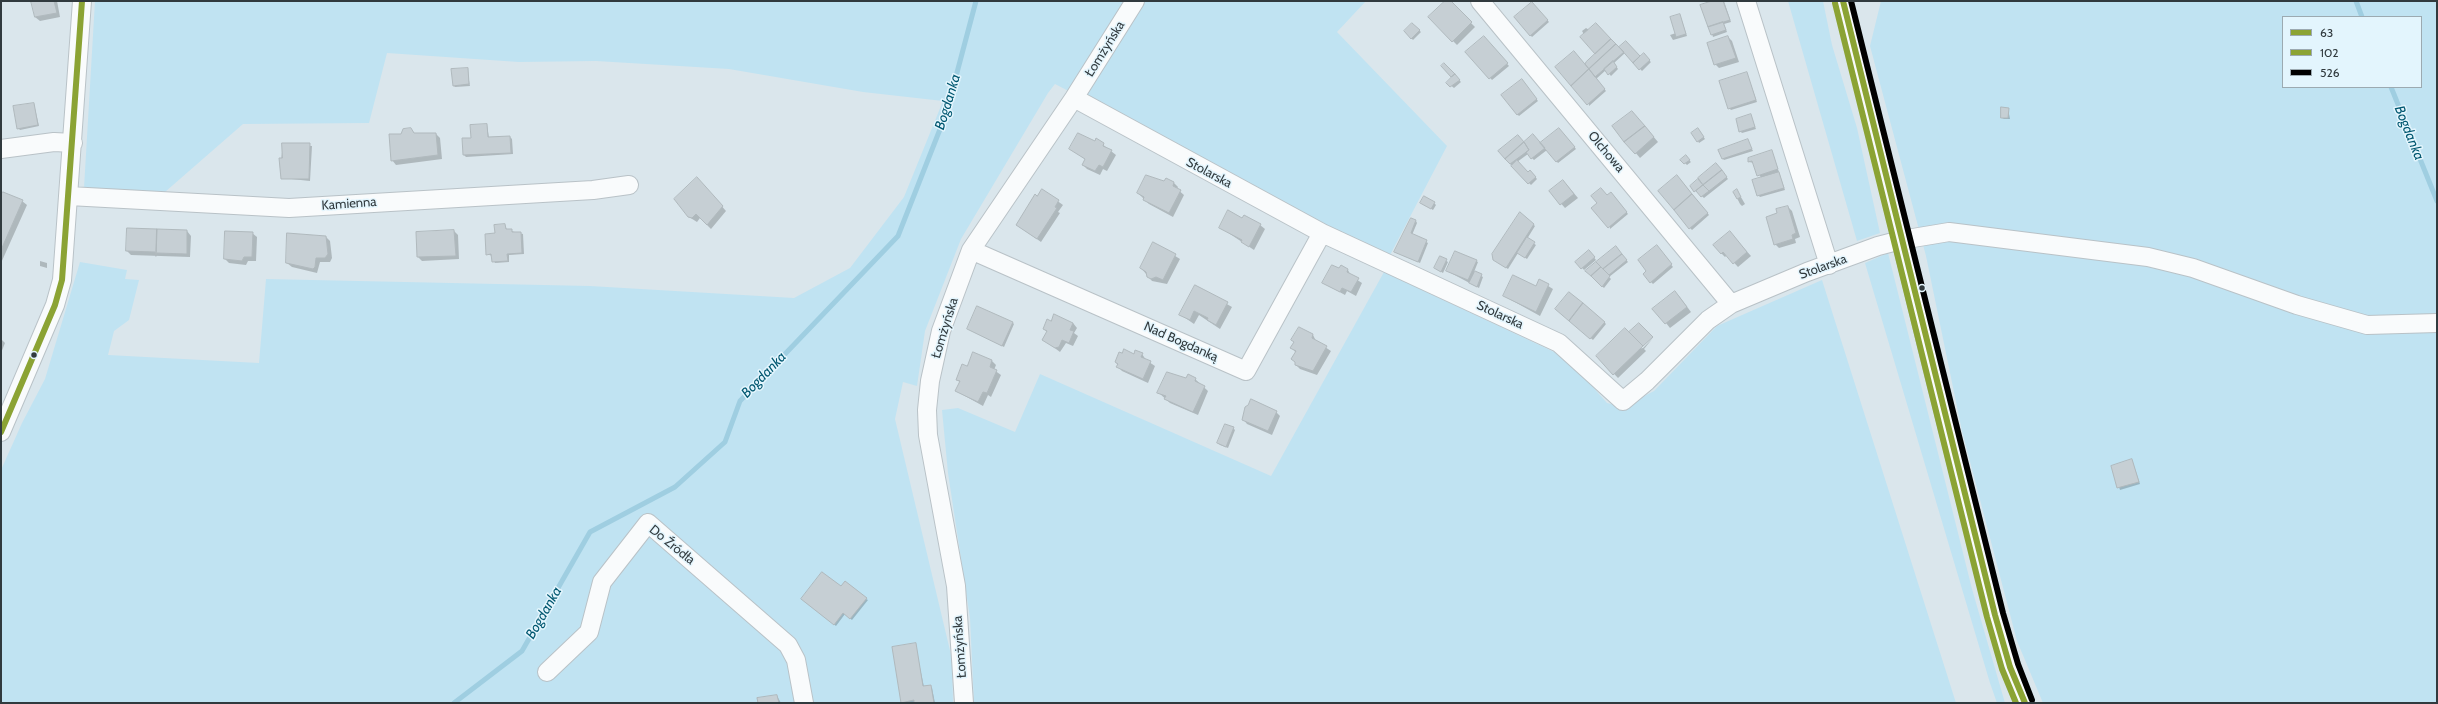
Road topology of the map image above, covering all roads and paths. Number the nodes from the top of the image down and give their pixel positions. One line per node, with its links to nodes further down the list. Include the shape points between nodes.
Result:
1 (82, 1): 7 (street)
2 (1135, 1): 6 (street, Łomżyńska)
3 (1480, 1): 15 (street, Olchowa)
4 (1746, 1): 14 (street)
5 (1843, 1): 12 (street)
6 (1074, 98): 11 (street, Stolarska); 13 (street, Łomżyńska)
7 (73, 143): 8 (street, via 54,142); 10 (street)
8 (1, 149)
9 (629, 185): 10 (street, Kamienna, via 593,190 289,208)
10 (69, 196): 17 (street, via 59,294)
11 (1322, 233): 13 (street, Nad Bogdanką, via 1246,371); 15 (street, Stolarska, via 1559,343 1623,401 1647,381 1708,320)
12 (1901, 240): 14 (street, Stolarska); 16 (street, Stolarska, via 1949,232 2148,257 2193,268 2297,305 2367,325); 22 (street, via 1997,622 2010,667)
13 (971, 250): 21 (street, Łomżyńska, via 941,331 930,381 927,410 928,435 956,586)
14 (1829, 265): 15 (street, Stolarska)
15 (1731, 304)
16 (2437, 323)
17 (6, 407): 18 (street)
18 (1, 432)
19 (547, 672): 20 (street, Do Źródła, via 588,632 602,582 648,523 788,645 796,660)
20 (804, 703)
21 (964, 703)
22 (2025, 703)

